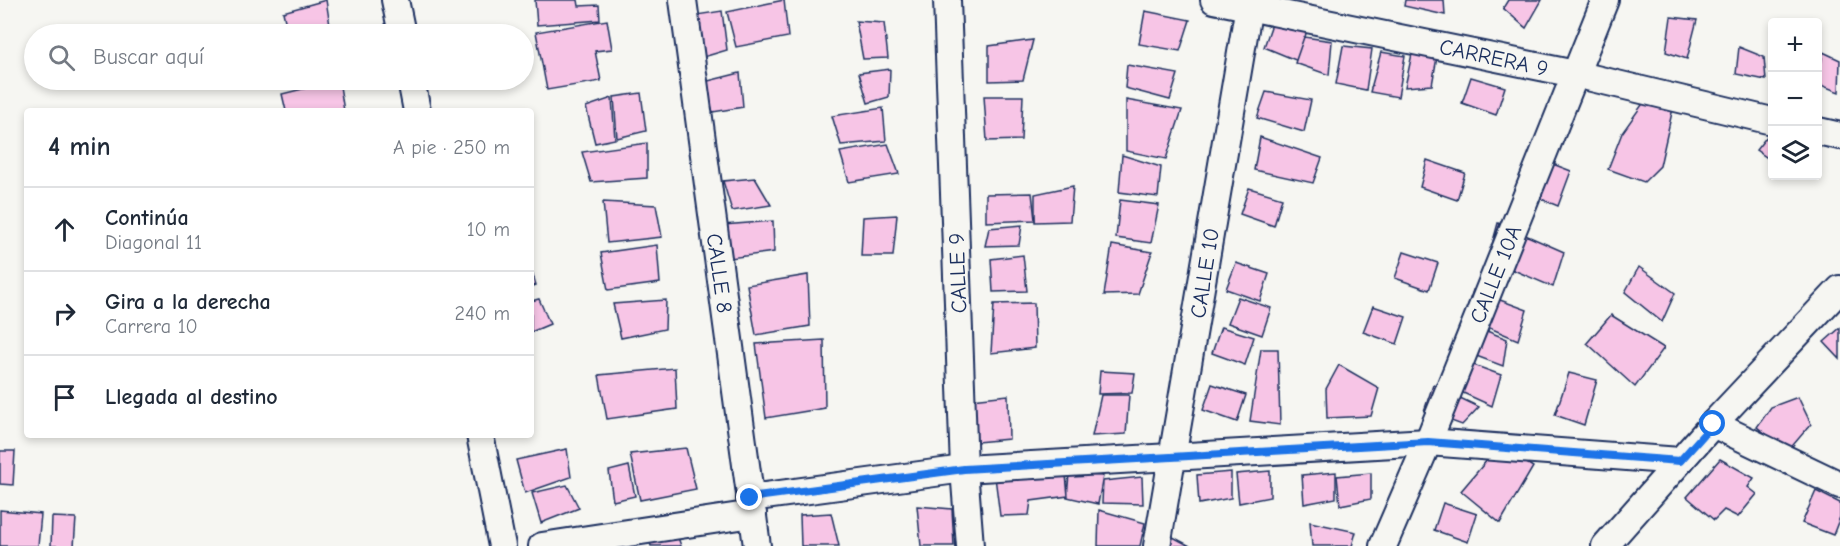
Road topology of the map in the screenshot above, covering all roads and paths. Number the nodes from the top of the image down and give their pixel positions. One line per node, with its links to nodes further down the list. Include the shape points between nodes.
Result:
1 (395, 0): 7 (street)
2 (683, 0): 22 (street, CALLE 8)
3 (947, 0): 20 (street, CALLE 9)
4 (1214, 0): 6 (street, CARRERA 9)
5 (1605, 0): 8 (street, CALLE 10A)
6 (1249, 3): 8 (street, CARRERA 9); 18 (street, CALLE 10)
7 (400, 24)
8 (1575, 74): 11 (street, CARRERA 9); 17 (street, CALLE 10A)
9 (413, 90): 10 (street)
10 (416, 108)
11 (1768, 119)
12 (1822, 132): 13 (street)
13 (1840, 136)
14 (1840, 289): 15 (street)
15 (1713, 424): 19 (street); 21 (street)
16 (481, 438): 23 (street)
17 (1428, 442): 18 (street); 19 (street); 28 (street, CALLE 10A)
18 (1173, 458): 20 (street); 27 (street, CALLE 10)
19 (1680, 461): 29 (street)
20 (964, 469): 22 (street); 26 (street, CALLE 9)
21 (1840, 485)
22 (751, 506): 24 (street); 25 (street, CALLE 8)
23 (502, 546)
24 (542, 546)
25 (757, 546)
26 (970, 546)
27 (1157, 546)
28 (1383, 546)
29 (1605, 546)

